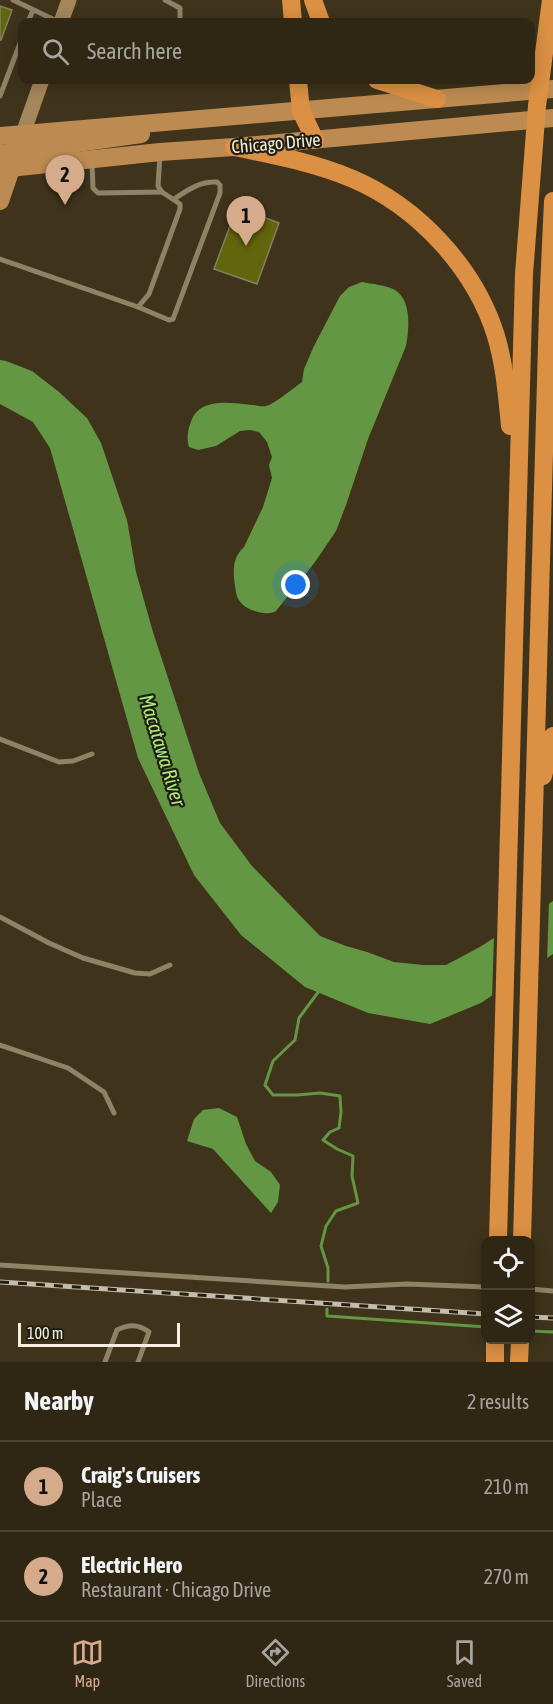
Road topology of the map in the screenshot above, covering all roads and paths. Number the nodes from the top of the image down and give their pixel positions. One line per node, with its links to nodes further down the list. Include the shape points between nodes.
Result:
1 (13, 0): 7 (lane)
2 (69, 0): 10 (main road)
3 (165, 0): 11 (lane, via 180,8)
4 (291, 0): 12 (highway)
5 (313, 0): 13 (highway)
6 (549, 5): 39 (highway, via 524,274)
7 (33, 10): 8 (lane); 9 (lane)
8 (30, 18)
9 (52, 18)
10 (62, 18)
11 (180, 18)
12 (293, 18)
13 (320, 18)
14 (18, 49): 19 (lane)
15 (41, 84): 24 (main road)
16 (298, 84): 21 (highway)
17 (390, 84): 20 (highway)
18 (553, 89): 20 (main road, Chicago Drive)
19 (0, 96)
20 (437, 99): 21 (main road, Chicago Drive)
21 (301, 111): 23 (main road, Chicago Drive); 26 (highway)
22 (553, 118): 26 (main road, Chicago Drive)
23 (179, 120): 24 (main road, Chicago Drive); 30 (main road, via 150,133)
24 (23, 134): 25 (main road, Chicago Drive); 30 (main road)
25 (0, 136)
26 (315, 140): 27 (main road, Chicago Drive)
27 (234, 147): 28 (main road, Chicago Drive); 39 (highway, via 298,161 374,190 410,214 453,257 475,288 501,353)
28 (160, 152): 29 (main road, Chicago Drive); 31 (lane, via 158,186)
29 (92, 159): 30 (main road, Chicago Drive); 31 (lane, via 93,188 98,193)
30 (7, 161): 33 (main road)
31 (162, 192): 32 (lane)
32 (174, 199): 36 (lane, via 180,209 148,294); 36 (lane, via 208,181 220,185 173,319)
33 (0, 201)
34 (553, 201): 37 (highway)
35 (0, 259): 36 (lane)
36 (138, 307)
37 (548, 310): 38 (highway); 43 (highway)
38 (553, 329)
39 (518, 519): 48 (highway)
40 (553, 736): 43 (highway)
41 (0, 739): 42 (lane, via 59,762)
42 (92, 754)
43 (534, 813): 49 (highway)
44 (0, 917): 45 (lane, via 83,958 135,973 150,974)
45 (170, 965)
46 (0, 1045): 47 (lane, via 68,1068 104,1092)
47 (114, 1113)
48 (498, 1236)
49 (522, 1236)
50 (0, 1265): 51 (lane, via 345,1287)
51 (481, 1287)
52 (535, 1289): 53 (lane)
53 (553, 1291)
54 (495, 1344): 57 (highway)
55 (520, 1344): 60 (highway)
56 (530, 1344): 61 (highway)
57 (495, 1361)
58 (105, 1362): 59 (lane, via 117,1330 141,1326 149,1332)
59 (138, 1362)
60 (519, 1362)
61 (530, 1362)

